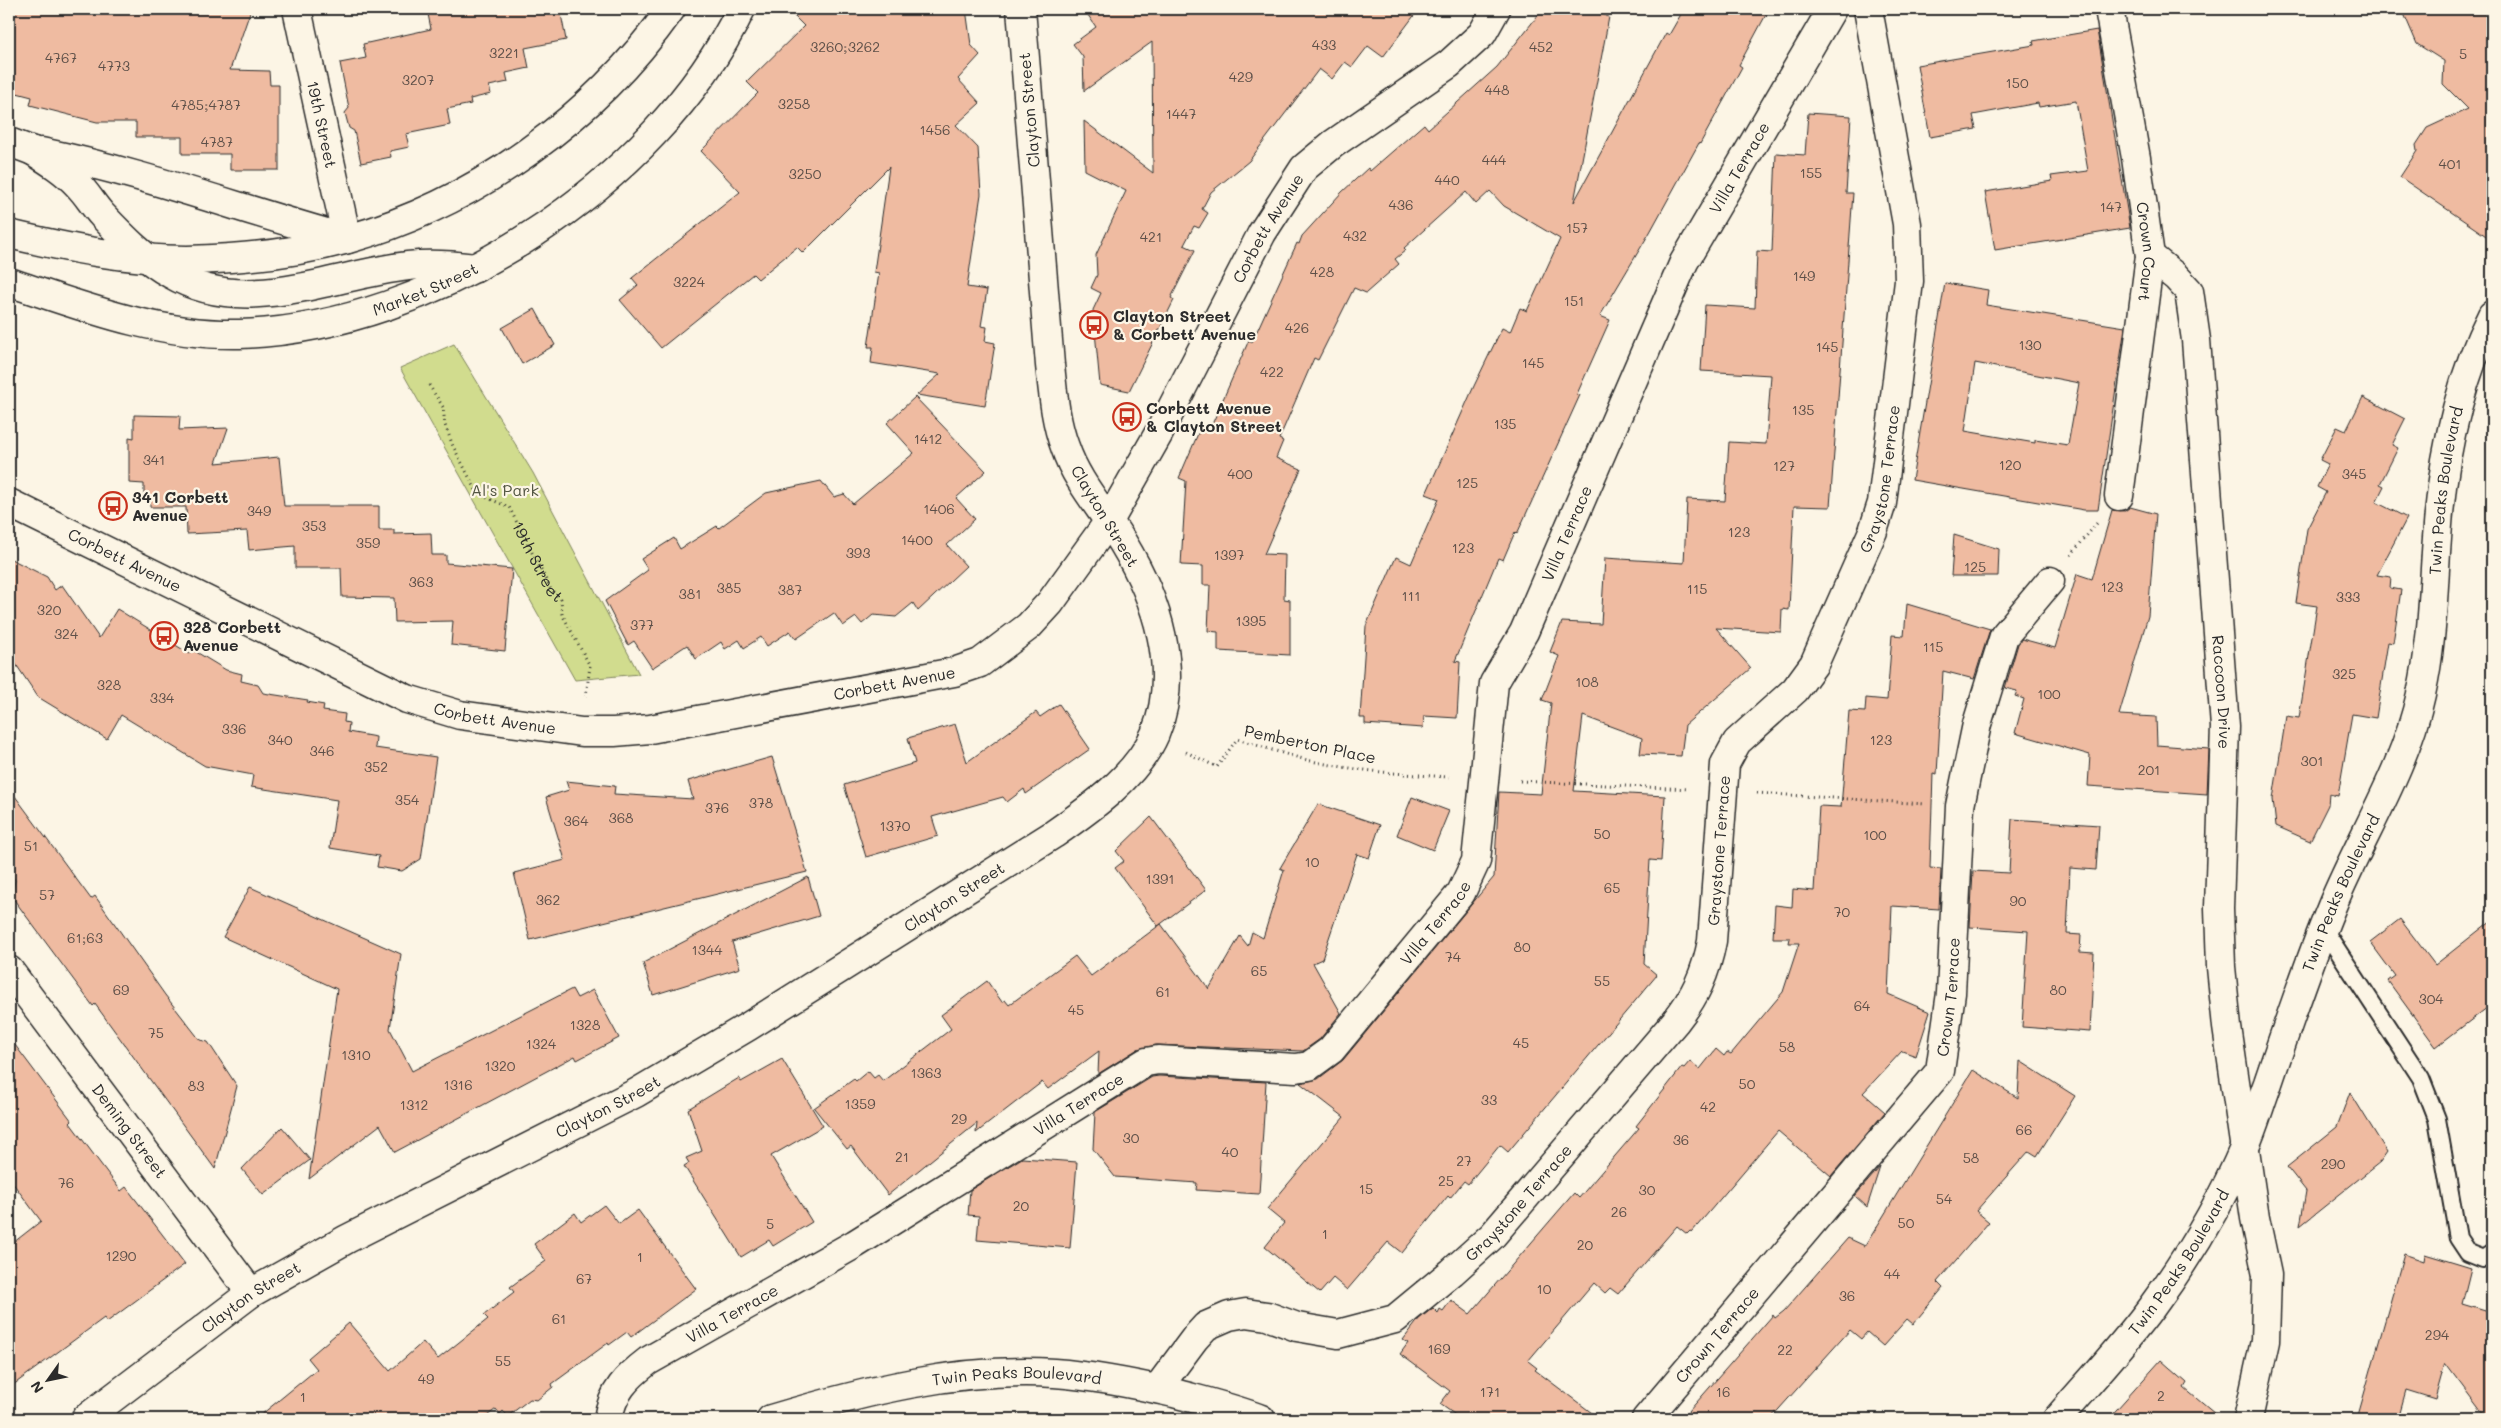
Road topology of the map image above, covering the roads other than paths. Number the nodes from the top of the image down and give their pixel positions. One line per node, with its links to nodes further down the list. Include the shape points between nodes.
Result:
1 (296, 9): 11 (street, 19th Street)
2 (671, 9): 11 (street, via 628,64 523,155 484,181 440,204)
3 (741, 9): 14 (street, Market Street, via 704,71 640,146 564,212)
4 (1021, 9): 19 (street, Clayton Street, via 1055,403 1064,446 1074,469)
5 (1496, 9): 19 (street, Corbett Avenue, via 1482,34 1449,64 1333,144 1304,168 1262,233)
6 (1832, 9): 28 (street, Villa Terrace, via 1684,262 1524,632 1494,683 1476,861 1461,893 1331,1050 1309,1066 1296,1068 1146,1062 855,1244 648,1361 623,1381)
7 (1868, 9): 26 (street, Graystone Terrace, via 1907,224 1909,251 1906,311 1882,502 1873,531 1814,664 1795,690 1738,742 1726,764 1712,941 1700,984 1675,1022 1492,1236 1395,1319 1338,1334 1297,1328 1267,1316 1246,1313 1229,1316 1206,1326)
8 (2109, 9): 12 (street, Crown Court)
9 (21, 146): 11 (street, via 130,172); 13 (street, via 77,184 102,215)
10 (9, 234): 13 (street, via 57,246)
11 (347, 239): 13 (street, via 300,249 233,257)
12 (2150, 256): 17 (street, Crown Court); 23 (street, Raccoon Drive, via 2189,291 2196,340 2225,727 2219,908 2221,967 2227,1028)
13 (147, 258): 14 (street, via 172,275 195,285 238,294 282,291 408,266 439,264)
14 (476, 268): 15 (street, Market Street, via 384,307 330,322 239,334 144,325)
15 (9, 282)
16 (2492, 316): 21 (street, Twin Peaks Boulevard, via 2471,363 2455,413 2444,474 2431,645 2421,698 2381,802)
17 (2119, 496)
18 (9, 503): 19 (street, Corbett Avenue, via 407,699 460,715 582,732 650,729 923,680 980,663 1030,626)
19 (1109, 521): 25 (street, Clayton Street, via 1138,569 1153,606 1163,642 1166,677 1164,707 1154,735 1135,765 1114,788 1087,811 749,1026 593,1116 347,1239)
20 (2050, 581): 31 (street, Crown Terrace, via 2004,636 1977,724 1960,806 1951,993 1940,1070)
21 (2323, 928): 23 (street, Twin Peaks Boulevard); 24 (lane, via 2421,1078 2437,1119 2458,1238 2468,1253 2483,1259)
22 (9, 970): 25 (street, Deming Street)
23 (2246, 1145): 32 (street, Twin Peaks Boulevard, via 2206,1226 2150,1309); 33 (street, Raccoon Drive, via 2255,1218 2267,1275 2266,1341)
24 (2492, 1253)
25 (251, 1293): 27 (street, Clayton Street)
26 (1157, 1389): 29 (street, Twin Peaks Boulevard, via 1053,1373 955,1378 882,1389); 30 (street, Twin Peaks Boulevard)
27 (85, 1419)
28 (608, 1419)
29 (771, 1419)
30 (1261, 1419)
31 (1646, 1419)
32 (2057, 1419)
33 (2248, 1419)

